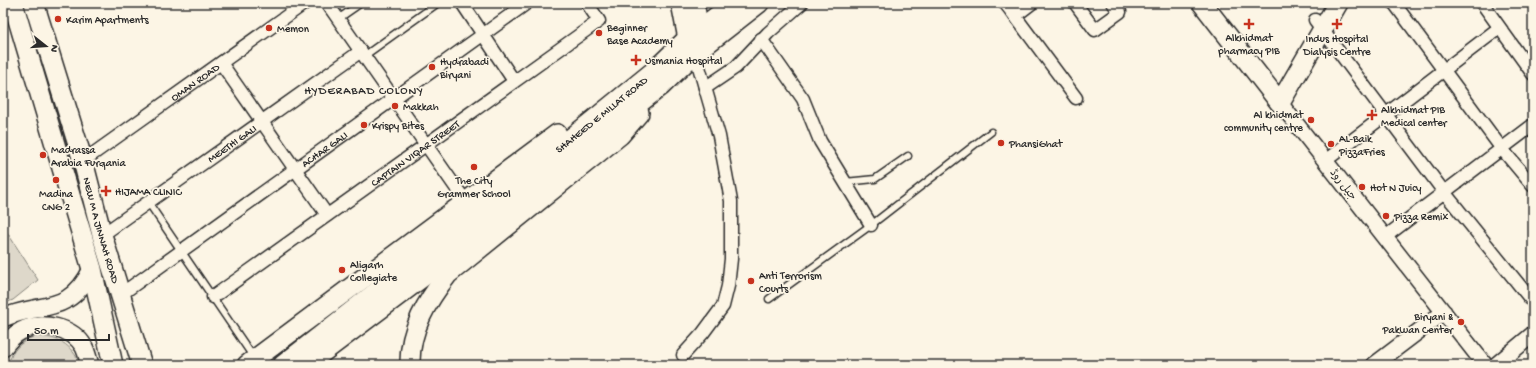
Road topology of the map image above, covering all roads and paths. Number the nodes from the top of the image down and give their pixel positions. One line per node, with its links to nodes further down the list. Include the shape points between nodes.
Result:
1 (13, 3): 61 (main road, NEW M A JINNAH ROAD)
2 (34, 3): 48 (main road, NEW M A JINNAH ROAD)
3 (305, 3): 32 (street, OMAN ROAD)
4 (327, 3): 25 (street)
5 (361, 3): 25 (lane)
6 (438, 3): 31 (lane, MEETHI GALI)
7 (462, 3): 28 (street)
8 (527, 3): 28 (street, ACHAR GALI)
9 (587, 3): 36 (street, CAPTAIN VIQAR STREET, via 599,21)
10 (680, 3): 30 (main road)
11 (695, 3): 30 (main road)
12 (734, 3): 30 (main road)
13 (758, 3): 30 (main road)
14 (802, 3): 29 (street)
15 (1005, 3): 24 (street)
16 (1032, 3): 24 (street)
17 (1075, 3): 18 (street, via 1095,30 1120,12)
18 (1113, 3)
19 (1202, 3): 39 (main road, جیل روڈ)
20 (1324, 3): 26 (main road)
21 (1338, 3): 26 (main road)
22 (1394, 3): 33 (street)
23 (1482, 3): 27 (street)
24 (1015, 16): 38 (street)
25 (338, 19): 31 (street)
26 (1319, 25): 39 (main road); 41 (street)
27 (1499, 28): 33 (street); 34 (street)
28 (484, 34): 36 (street); 40 (street, ACHAR GALI)
29 (761, 39): 37 (street, via 736,66); 51 (street, via 802,98 820,141)
30 (696, 42): 35 (main road); 37 (street)
31 (362, 54): 40 (street); 42 (street, MEETHI GALI)
32 (221, 63): 42 (street); 48 (street, OMAN ROAD)
33 (1443, 71): 41 (street); 46 (street)
34 (1533, 74)
35 (658, 78): 55 (main road, via 639,70); 78 (main road, via 452,255); 79 (main road, via 620,136 448,274 431,297 417,326 410,349)
36 (514, 81): 45 (street, CAPTAIN VIQAR STREET)
37 (705, 88): 71 (street, via 719,136 731,201 731,259 723,306)
38 (1076, 98)
39 (1276, 98): 49 (street, جیل روڈ)
40 (394, 99): 45 (street); 50 (street, ACHAR GALI)
41 (1386, 114): 49 (street); 53 (street)
42 (262, 121): 50 (street); 54 (street, MEETHI GALI)
43 (1533, 125): 46 (street)
44 (991, 132): 57 (lane)
45 (426, 144): 55 (street); 56 (street, CAPTAIN VIQAR STREET)
46 (1502, 149): 52 (street); 53 (street)
47 (908, 156): 51 (lane, via 875,179)
48 (83, 161): 58 (main road, NEW M A JINNAH ROAD)
49 (1325, 161): 59 (street, جیل روڈ)
50 (296, 170): 56 (street); 60 (street, ACHAR GALI)
51 (844, 182): 57 (street)
52 (1533, 186)
53 (1444, 192): 59 (street); 65 (street)
54 (148, 202): 58 (street, MEETHI GALI); 60 (lane)
55 (475, 205): 72 (main road); 77 (main road, via 428,252)
56 (327, 215): 63 (street, CAPTAIN VIQAR STREET)
57 (870, 225): 64 (lane)
58 (102, 235): 62 (main road, NEW M A JINNAH ROAD)
59 (1385, 237): 66 (street, جیل روڈ)
60 (181, 252): 62 (street, ACHAR GALI); 63 (lane)
61 (92, 269): 67 (main road, via 77,293 62,302); 74 (main road, NEW M A JINNAH ROAD)
62 (120, 295): 68 (main road, NEW M A JINNAH ROAD)
63 (213, 297): 72 (lane)
64 (769, 299)
65 (1533, 302)
66 (1444, 312): 80 (street); 81 (street, جیل روڈ)
67 (3, 318)
68 (127, 320): 75 (main road, NEW M A JINNAH ROAD); 76 (main road, via 146,357)
69 (1533, 334): 82 (street)
70 (3, 348): 73 (main road, via 21,331 33,327 57,327 73,335 84,347)
71 (683, 355)
72 (251, 362)
73 (90, 365)
74 (113, 365)
75 (142, 365)
76 (158, 365)
77 (283, 365)
78 (306, 365)
79 (410, 365)
80 (1374, 365)
81 (1485, 365)
82 (1496, 365)

